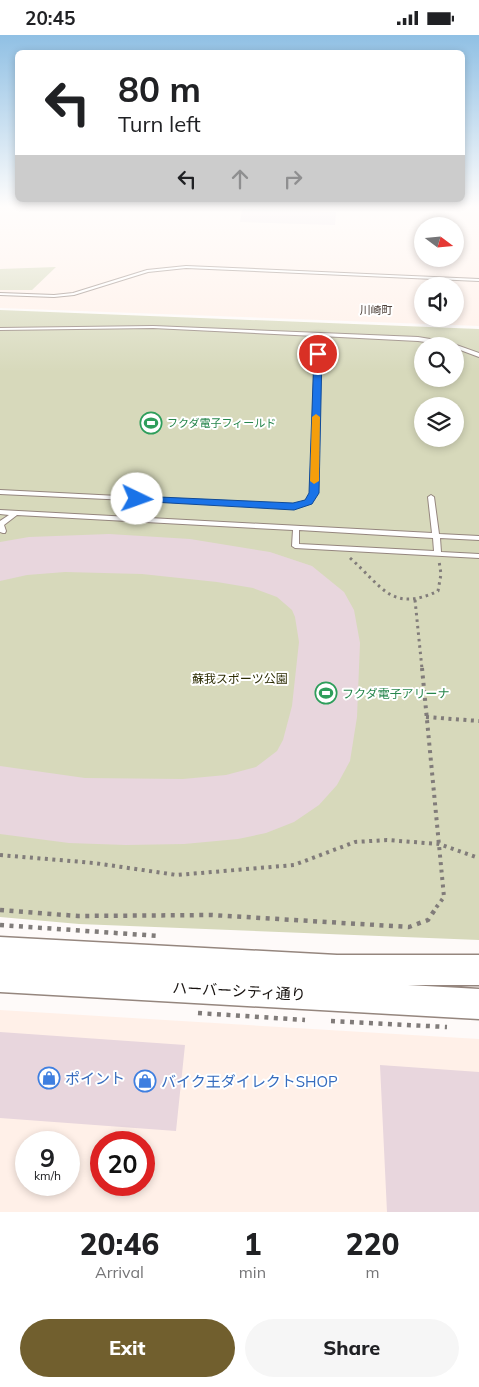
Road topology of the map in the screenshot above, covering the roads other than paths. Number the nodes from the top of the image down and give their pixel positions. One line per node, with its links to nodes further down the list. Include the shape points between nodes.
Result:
1 (479, 280): 2 (lane, via 186,267 147,271 74,294)
2 (0, 294)
3 (2, 329): 4 (lane, via 153,327); 5 (lane)
4 (318, 335): 6 (lane, via 418,339 446,343); 7 (lane, via 314,493 309,502 294,507)
5 (0, 336)
6 (479, 355)
7 (0, 492)
8 (431, 497): 13 (lane)
9 (0, 512): 10 (lane)
10 (17, 512): 11 (lane); 12 (lane, via 0,524)
11 (296, 529): 13 (lane); 15 (lane, via 296,546)
12 (3, 531)
13 (436, 537): 14 (lane); 15 (lane)
14 (479, 538)
15 (438, 553): 16 (lane)
16 (479, 556)
17 (0, 952): 18 (street, ハーバーシティ通り, via 337,970)
18 (479, 970)
19 (0, 977): 20 (street, ハーバーシティ通り)
20 (479, 1004)

